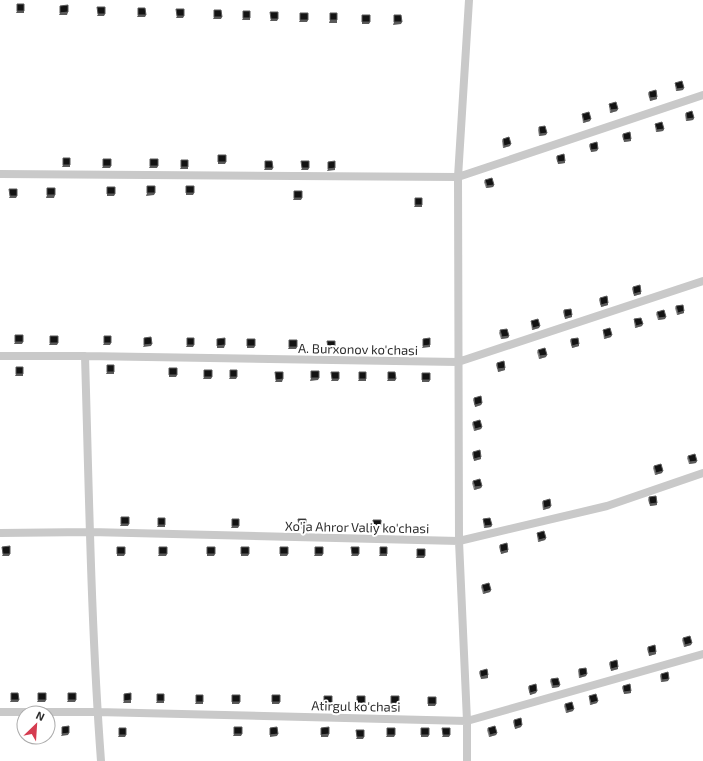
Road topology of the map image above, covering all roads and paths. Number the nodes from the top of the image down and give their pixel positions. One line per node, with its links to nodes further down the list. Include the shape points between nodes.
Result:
1 (469, 0): 4 (street)
2 (703, 95): 4 (street)
3 (0, 174): 4 (street)
4 (458, 177): 8 (street)
5 (703, 281): 8 (street, A. Burxonov ko'chasi)
6 (0, 356): 7 (street, A. Burxonov ko'chasi)
7 (85, 356): 8 (street, A. Burxonov ko'chasi); 10 (street)
8 (458, 362): 12 (street)
9 (703, 473): 12 (street, Xo'ja Ahror Valiy ko'chasi, via 607,506)
10 (90, 532): 11 (street, Xo'ja Ahror Valiy ko'chasi); 12 (street, Xo'ja Ahror Valiy ko'chasi); 15 (street)
11 (0, 533)
12 (459, 541): 16 (street)
13 (703, 654): 16 (street, Atirgul ko'chasi)
14 (0, 712): 15 (street, Atirgul ko'chasi)
15 (97, 712): 16 (street, Atirgul ko'chasi); 17 (street)
16 (467, 721): 18 (street)
17 (101, 761)
18 (467, 761)

